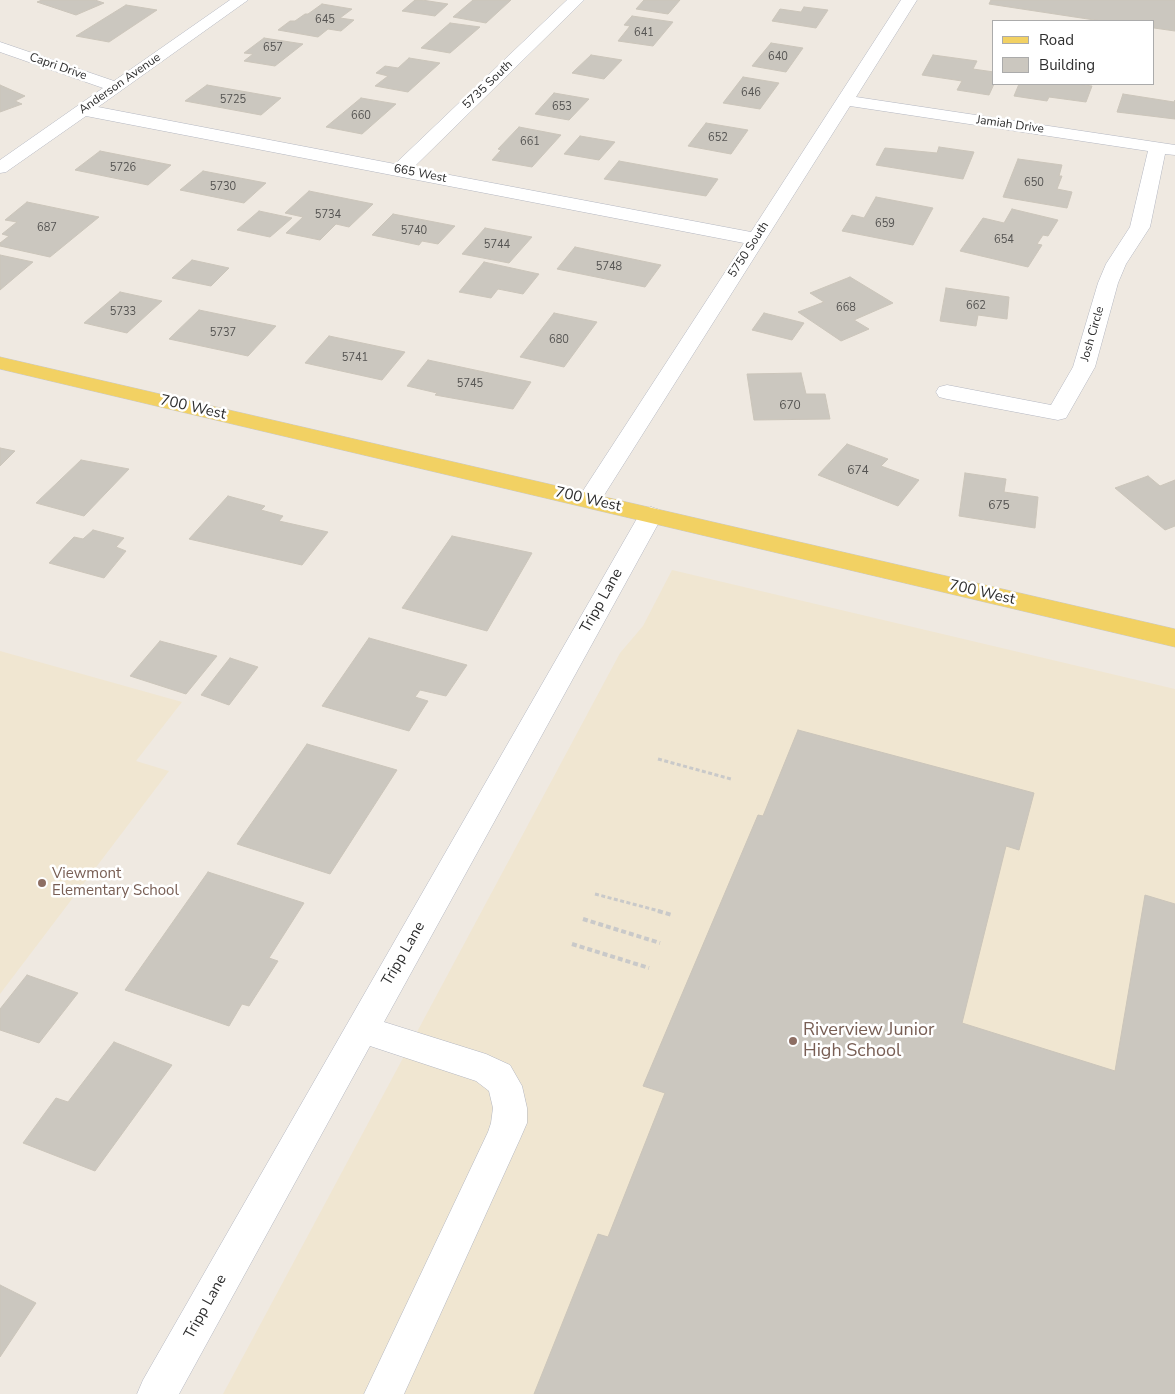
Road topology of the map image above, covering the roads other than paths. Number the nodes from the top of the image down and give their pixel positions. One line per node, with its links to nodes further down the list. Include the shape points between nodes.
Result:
1 (240, 0): 5 (street, Anderson Avenue)
2 (576, 0): 10 (street, 5735 South)
3 (909, 0): 6 (street, 5750 South)
4 (0, 47): 5 (street, Capri Drive)
5 (116, 87): 7 (street, Anderson Avenue)
6 (844, 100): 8 (street, Jamiah Drive); 11 (street, 5750 South)
7 (84, 110): 9 (street, Anderson Avenue); 10 (street, 665 West)
8 (1167, 149): 13 (street, Josh Circle, via 1140,227 1108,283 1084,367 1058,413)
9 (0, 168)
10 (400, 170): 11 (street, 665 West)
11 (756, 239): 14 (street, 5750 South)
12 (0, 363): 14 (main road, 700 West)
13 (947, 392)
14 (588, 500): 15 (main road, 700 West)
15 (651, 514): 16 (main road, 700 West); 17 (street, Tripp Lane)
16 (1175, 638)
17 (361, 1029): 18 (street, Tripp Lane); 19 (street, via 486,1069 498,1076 505,1086 510,1108 509,1122 502,1139)
18 (157, 1394)
19 (384, 1394)

